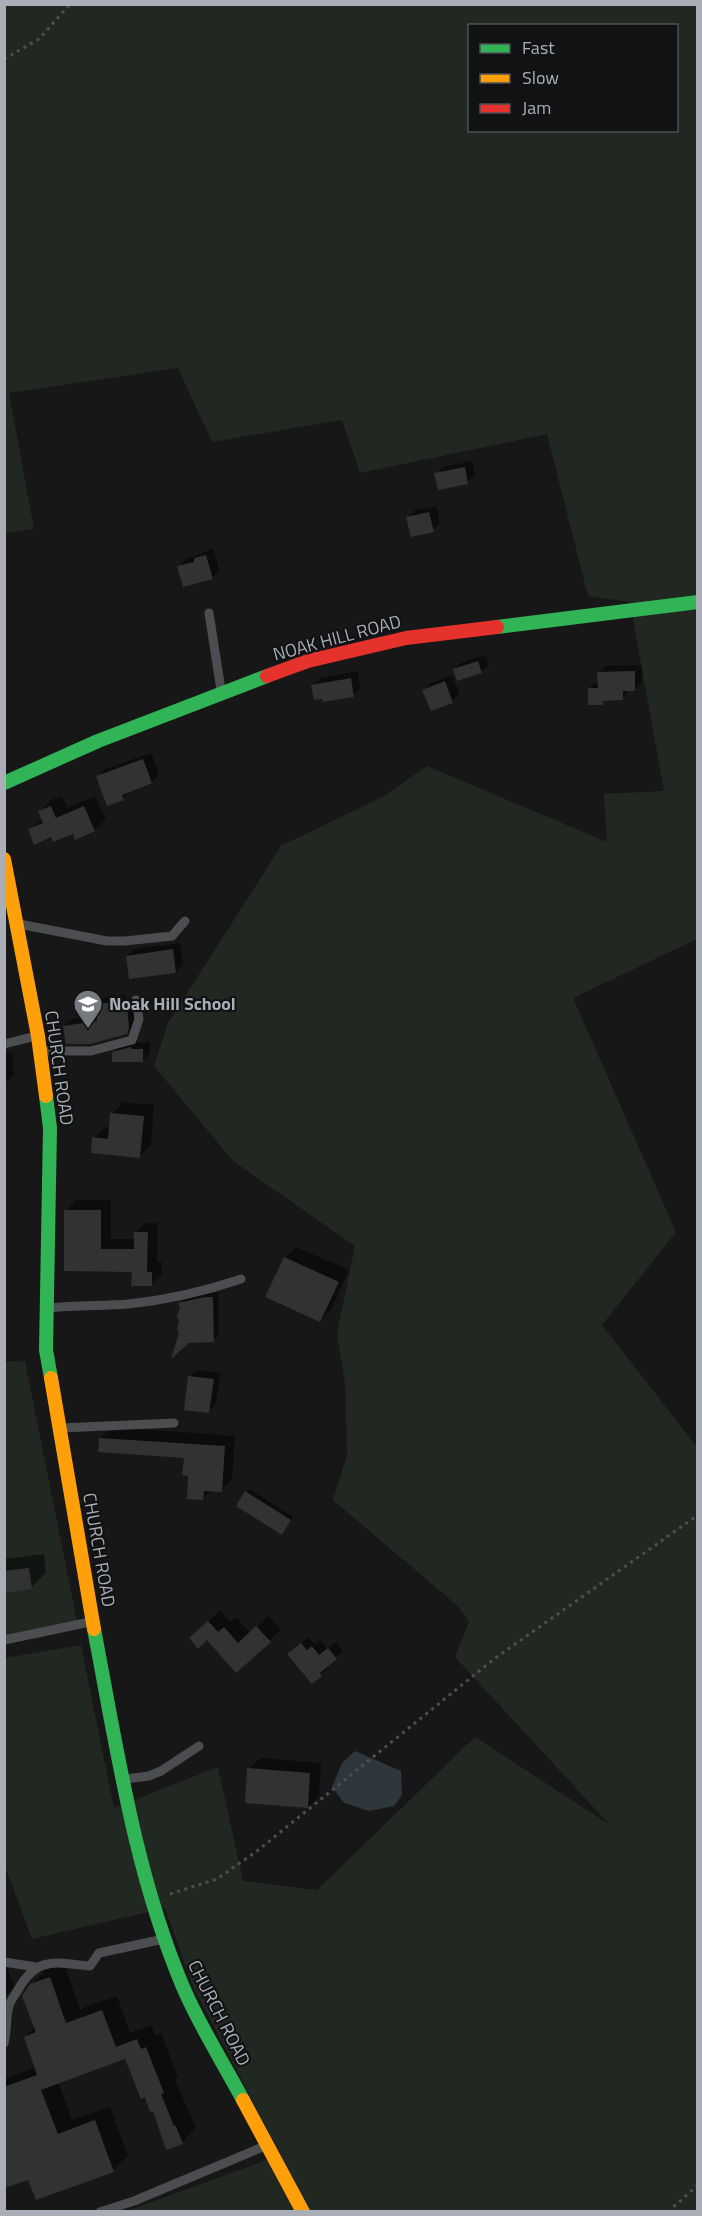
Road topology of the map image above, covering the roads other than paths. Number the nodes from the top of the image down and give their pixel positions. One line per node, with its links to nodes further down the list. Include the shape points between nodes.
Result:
1 (698, 602): 3 (street, NOAK HILL ROAD, via 406,638 308,662)
2 (209, 612): 3 (lane)
3 (221, 692): 4 (street, NOAK HILL ROAD)
4 (4, 783)
5 (4, 859): 7 (street, CHURCH ROAD)
6 (185, 921): 7 (lane, via 172,936 107,942)
7 (17, 924): 9 (street, CHURCH ROAD)
8 (136, 1000): 11 (lane, via 139,1019 132,1040 91,1051)
9 (39, 1036): 10 (lane); 11 (street, CHURCH ROAD)
10 (4, 1044)
11 (40, 1051): 13 (street, CHURCH ROAD, via 50,1128)
12 (241, 1279): 13 (lane, via 169,1299)
13 (47, 1308): 15 (street, CHURCH ROAD, via 46,1350)
14 (174, 1423): 15 (lane)
15 (59, 1428): 16 (street, CHURCH ROAD)
16 (93, 1621): 17 (lane); 19 (street, CHURCH ROAD)
17 (4, 1640)
18 (199, 1746): 19 (lane, via 161,1771)
19 (125, 1779): 20 (street, CHURCH ROAD)
20 (164, 1939): 22 (lane, via 99,1953 90,1966 50,1963); 24 (street, CHURCH ROAD, via 183,1988)
21 (4, 1962): 22 (lane)
22 (36, 1967): 23 (lane, via 22,1981 8,2007)
23 (4, 2043)
24 (267, 2145): 25 (lane, via 134,2201); 26 (street, CHURCH ROAD)
25 (100, 2211)
26 (303, 2211)

